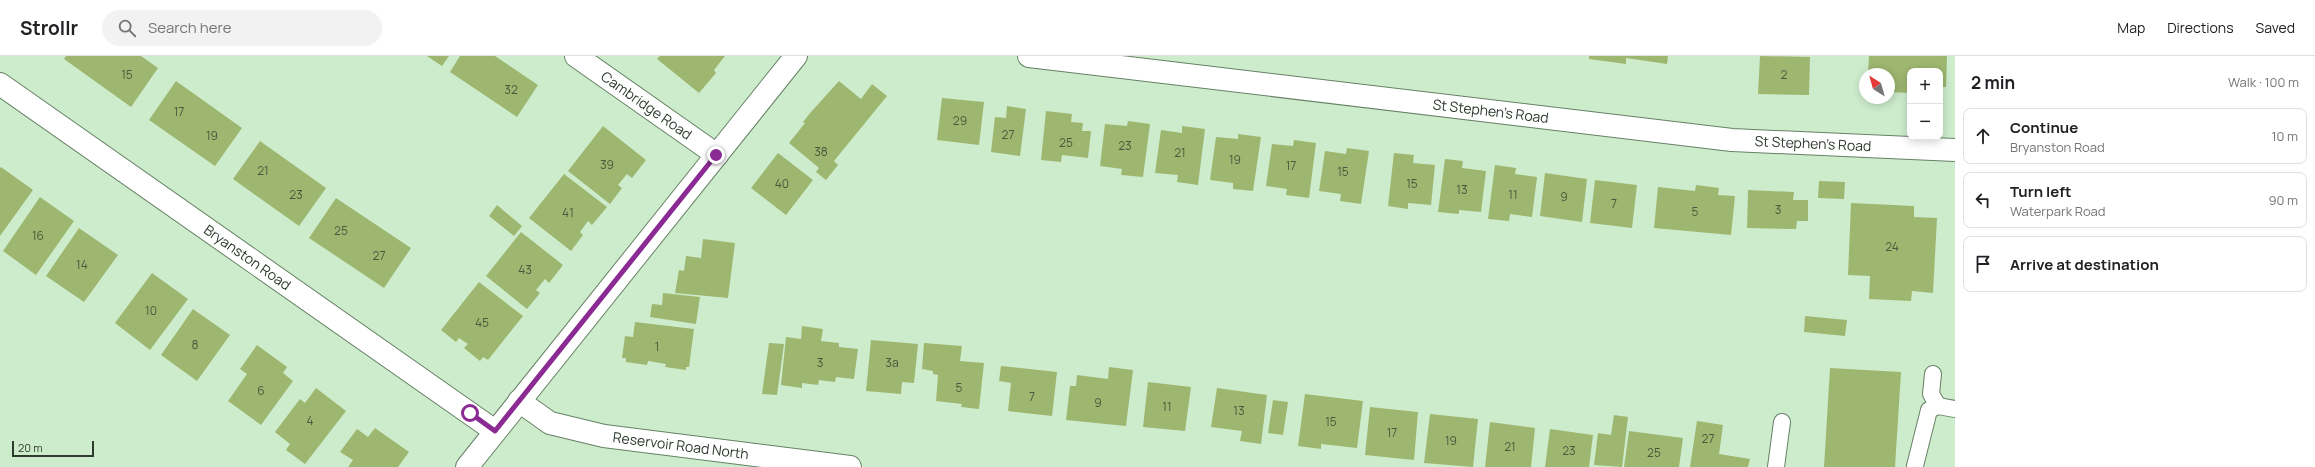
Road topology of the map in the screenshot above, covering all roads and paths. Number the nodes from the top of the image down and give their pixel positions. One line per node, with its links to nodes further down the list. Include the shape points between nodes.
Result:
1 (576, 56): 6 (street, Cambridge Road)
2 (796, 56): 6 (street)
3 (1028, 56): 5 (street, St Stephen's Road, via 1732,140)
4 (0, 84): 12 (street, Bryanston Road)
5 (1955, 150)
6 (716, 155): 8 (street)
7 (1932, 374): 9 (lane, via 1931,394)
8 (519, 401): 12 (street); 15 (street, Reservoir Road North, via 550,423 604,436)
9 (1938, 406): 10 (lane); 13 (lane, via 1929,410)
10 (1955, 408)
11 (1782, 422): 16 (lane)
12 (495, 431): 14 (street)
13 (1915, 466)
14 (467, 467)
15 (850, 467)
16 (1776, 467)

